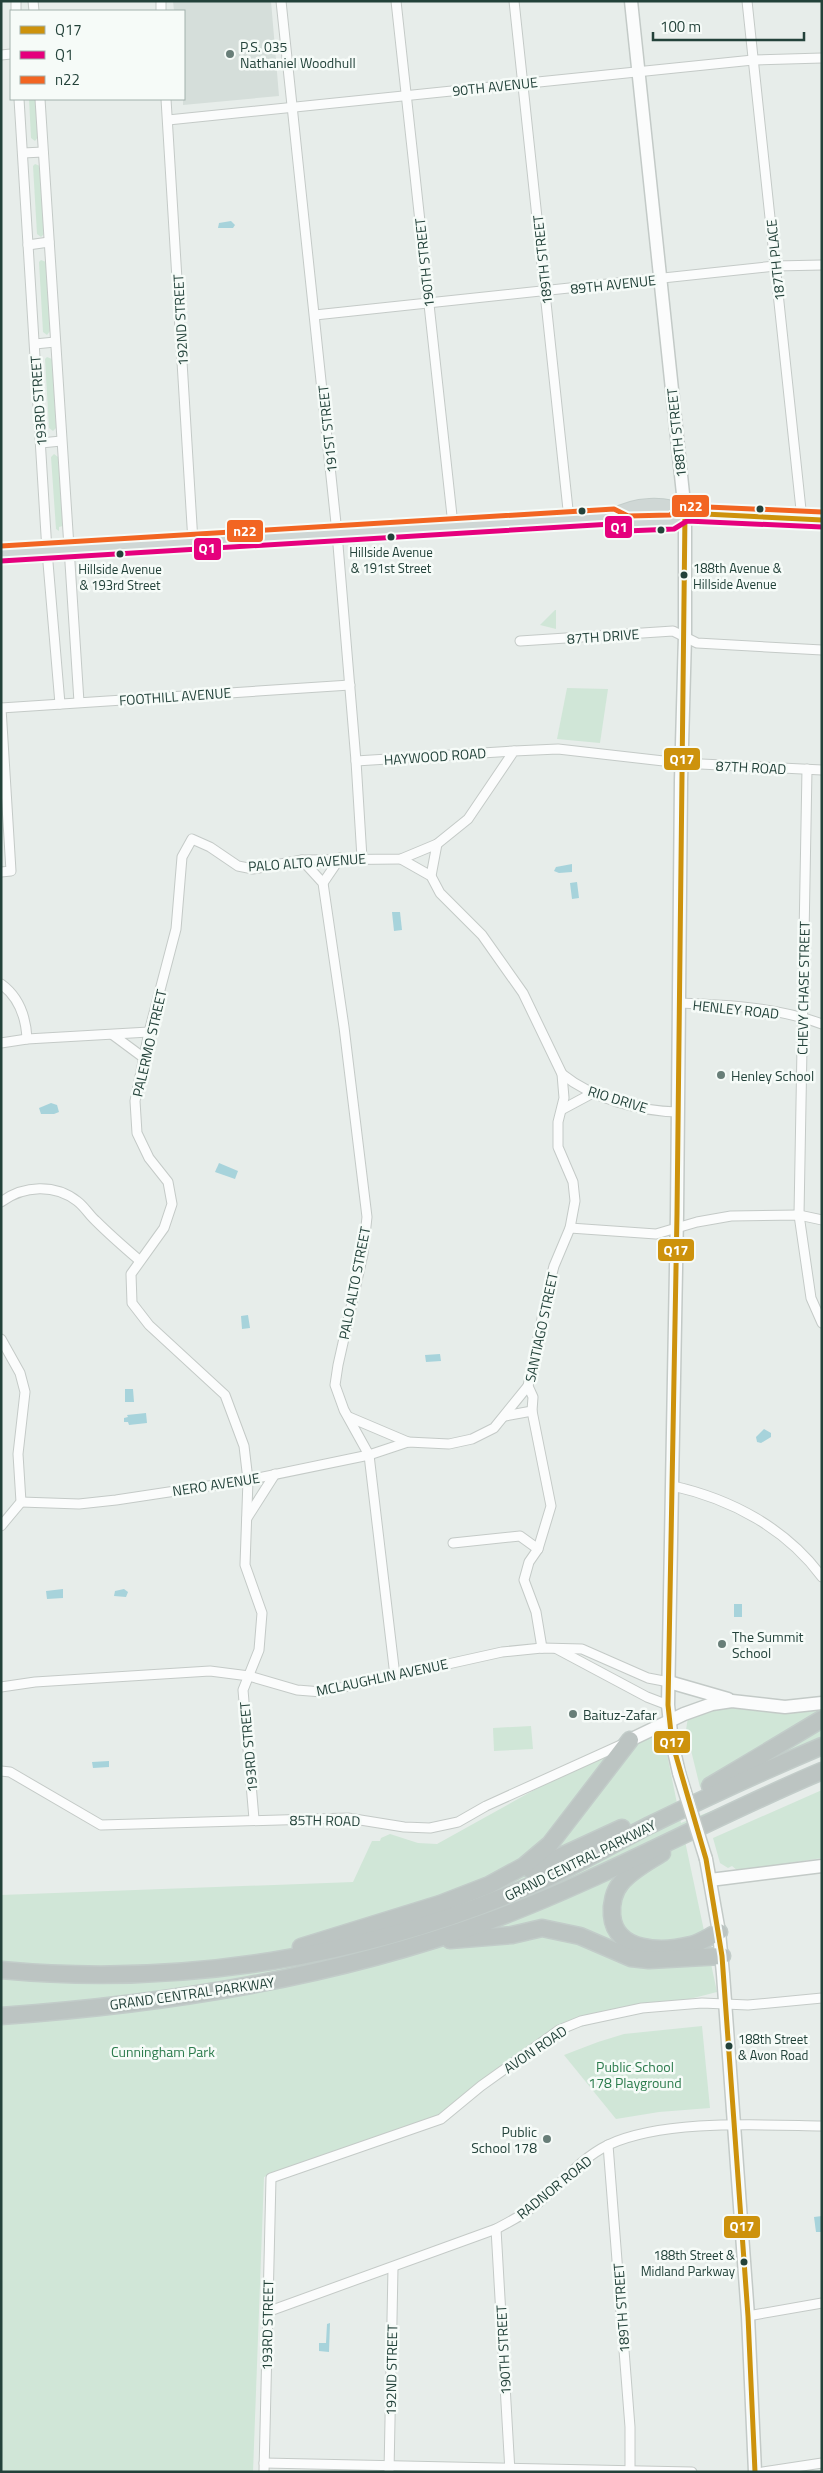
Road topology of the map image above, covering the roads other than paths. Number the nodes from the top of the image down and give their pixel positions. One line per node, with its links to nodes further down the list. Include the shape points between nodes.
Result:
1 (281, 1): 14 (street, 191ST STREET)
2 (396, 1): 10 (street, 190TH STREET)
3 (514, 1): 9 (street, 189TH STREET)
4 (631, 1): 8 (street, 188TH STREET)
5 (748, 1): 7 (street, 187TH PLACE)
6 (822, 58): 7 (street, 90TH AVENUE)
7 (753, 60): 8 (street, 90TH AVENUE); 21 (street, 187TH PLACE)
8 (638, 71): 9 (street, 90TH AVENUE); 22 (street, 188TH STREET)
9 (523, 83): 10 (street, 90TH AVENUE); 23 (street, 189TH STREET)
10 (406, 96): 14 (street, 90TH AVENUE); 24 (street, 190TH STREET)
11 (19, 100): 17 (street, 193RD STREET)
12 (40, 100): 16 (street, 193RD STREET)
13 (166, 100): 15 (street, 192ND STREET)
14 (293, 107): 15 (street, 90TH AVENUE); 25 (street, 191ST STREET)
15 (168, 120): 36 (street, 192ND STREET)
16 (43, 152): 17 (street); 18 (street, 193RD STREET)
17 (23, 153): 19 (street, 193RD STREET)
18 (49, 242): 19 (street); 26 (street, 193RD STREET)
19 (28, 245): 27 (street, 193RD STREET)
20 (822, 265): 21 (street, 89TH AVENUE)
21 (776, 266): 22 (street, 89TH AVENUE); 31 (street, 187TH PLACE)
22 (660, 279): 23 (street, 89TH AVENUE); 30 (street, 188TH STREET)
23 (546, 291): 24 (street, 89TH AVENUE); 32 (street, 189TH STREET)
24 (429, 303): 25 (street, 89TH AVENUE); 34 (street, 190TH STREET)
25 (315, 315): 35 (street, 191ST STREET)
26 (55, 342): 27 (street); 28 (street, 193RD STREET)
27 (35, 344): 29 (street, 193RD STREET)
28 (62, 441): 29 (street); 37 (street, 193RD STREET)
29 (41, 443): 38 (street, 193RD STREET)
30 (685, 513): 31 (main road); 32 (main road, via 673,506 648,507 625,509 614,516); 42 (street, 188TH STREET)
31 (802, 518): 33 (main road)
32 (569, 519): 34 (main road)
33 (822, 520)
34 (453, 525): 35 (main road)
35 (338, 534): 36 (main road); 45 (street, 191ST STREET)
36 (193, 542): 37 (main road)
37 (68, 550): 38 (main road); 41 (street, 193RD STREET)
38 (47, 551): 39 (main road); 40 (street, 193RD STREET)
39 (1, 554)
40 (54, 632): 41 (street); 47 (street, 193RD STREET)
41 (73, 632): 46 (street, 193RD STREET)
42 (685, 636): 43 (street, 87TH DRIVE, via 673,631); 44 (street, 87TH DRIVE, via 698,643); 51 (street, 188TH STREET)
43 (520, 642)
44 (822, 650)
45 (350, 685): 46 (street, FOOTHILL AVENUE); 50 (street, 191ST STREET)
46 (79, 702): 47 (street, FOOTHILL AVENUE)
47 (60, 704): 48 (street, FOOTHILL AVENUE)
48 (1, 708): 60 (street, via 11,872)
49 (514, 751): 50 (street, HAYWOOD ROAD); 51 (street, via 558,749); 55 (street, PALO ALTO AVENUE, via 468,819)
50 (356, 761): 57 (street, 191ST STREET)
51 (681, 763): 52 (street, 87TH ROAD); 64 (street, 188TH STREET)
52 (807, 769): 53 (street, 87TH ROAD); 65 (street, CHEVY CHASE STREET)
53 (822, 770)
54 (192, 839): 59 (street, PALO ALTO AVENUE, via 238,866 253,869); 67 (street, PALERMO STREET, via 182,857 176,929)
55 (437, 844): 58 (street, PALO ALTO AVENUE); 61 (street)
56 (340, 858): 57 (street, PALO ALTO AVENUE); 59 (street, PALO ALTO AVENUE); 62 (street)
57 (362, 858): 58 (street, PALO ALTO AVENUE)
58 (401, 859): 61 (street, SANTIAGO STREET)
59 (302, 860): 62 (street)
60 (1, 872)
61 (431, 876): 72 (street, SANTIAGO STREET, via 440,893 482,935 523,993)
62 (323, 883): 87 (street, PALO ALTO STREET, via 367,1217 363,1254 335,1385)
63 (1, 984): 69 (street, via 20,1007)
64 (679, 1003): 65 (street, HENLEY ROAD, via 746,1007); 75 (street, 188TH STREET)
65 (802, 1017): 66 (street, HENLEY ROAD); 77 (street, CHEVY CHASE STREET)
66 (822, 1024)
67 (149, 1032): 68 (street); 71 (street, PALERMO STREET)
68 (113, 1035): 69 (street); 71 (street)
69 (26, 1039): 70 (street)
70 (1, 1043)
71 (144, 1058): 81 (street, PALERMO STREET, via 135,1101 137,1133 149,1158 168,1182 172,1204 164,1228)
72 (562, 1074): 73 (street, RIO DRIVE); 74 (street, SANTIAGO STREET)
73 (591, 1094): 74 (street); 75 (street, RIO DRIVE, via 658,1111)
74 (563, 1109): 80 (street, SANTIAGO STREET, via 557,1136 561,1159 573,1182 575,1201)
75 (678, 1112): 79 (street, 188TH STREET)
76 (1, 1202): 81 (street, via 32,1188 66,1194 83,1205)
77 (799, 1215): 78 (street); 79 (street, via 731,1216); 82 (street, CHEVY CHASE STREET, via 811,1298)
78 (822, 1220)
79 (677, 1227): 80 (street, via 656,1234); 92 (street, 188TH STREET)
80 (570, 1228): 84 (street, SANTIAGO STREET, via 554,1266)
81 (140, 1260): 91 (street, PALERMO STREET, via 131,1274 132,1303 150,1325 225,1395 244,1446)
82 (822, 1323)
83 (1, 1339): 93 (street, via 20,1373 25,1392 18,1454)
84 (528, 1386): 85 (street, SANTIAGO STREET); 86 (street, NERO AVENUE)
85 (532, 1411): 86 (street, NERO AVENUE); 97 (street, SANTIAGO STREET, via 551,1506)
86 (505, 1416): 88 (street, NERO AVENUE, via 494,1428 472,1439 449,1444)
87 (349, 1417): 88 (street, NERO AVENUE); 89 (street, PALO ALTO STREET)
88 (408, 1442): 89 (street, NERO AVENUE)
89 (369, 1455): 90 (street, NERO AVENUE); 102 (street, PALO ALTO STREET)
90 (275, 1474): 91 (street, NERO AVENUE); 94 (street)
91 (248, 1480): 93 (street, NERO AVENUE, via 79,1504); 94 (street, PALERMO STREET)
92 (673, 1486): 98 (street, via 724,1501 761,1521 788,1541); 103 (street, 188TH STREET)
93 (21, 1502): 95 (street)
94 (247, 1518): 101 (street, PALERMO STREET, via 245,1565 262,1613 259,1650)
95 (1, 1526)
96 (453, 1544): 97 (street, via 520,1536)
97 (538, 1549): 99 (street, SANTIAGO STREET, via 529,1562 524,1580 536,1612)
98 (822, 1577)
99 (542, 1648): 100 (street, MCLAUGHLIN AVENUE); 102 (street, MCLAUGHLIN AVENUE, via 502,1652)
100 (555, 1648): 103 (street, MCLAUGHLIN AVENUE, via 582,1649 648,1678); 107 (street, MCLAUGHLIN AVENUE)
101 (249, 1676): 102 (street, MCLAUGHLIN AVENUE, via 315,1693); 104 (street, MCLAUGHLIN AVENUE, via 210,1671 183,1672 29,1682); 114 (street, 193RD STREET, via 243,1690)
102 (395, 1676)
103 (669, 1682): 105 (street); 107 (street, 188TH STREET)
104 (1, 1687)
105 (732, 1700): 106 (street, via 785,1707); 109 (street, via 695,1709)
106 (822, 1703)
107 (668, 1705): 109 (street, 188TH STREET)
108 (822, 1719): 118 (highway, via 708,1787 537,1867)
109 (669, 1723): 110 (street, 85TH ROAD); 117 (street, 188TH STREET, bridge)
110 (630, 1740): 114 (street, 85TH ROAD, via 442,1827 404,1827 348,1818); 118 (highway, via 545,1850)
111 (822, 1746): 122 (highway, GRAND CENTRAL PARKWAY, via 500,1898 430,1924 359,1943)
112 (1, 1771): 114 (street, 85TH ROAD, via 10,1772 101,1825)
113 (822, 1771): 115 (highway, GRAND CENTRAL PARKWAY)
114 (254, 1819)
115 (714, 1819): 119 (highway, via 620,1883 615,1892 612,1913 613,1923 622,1936 643,1948 692,1945); 120 (highway, GRAND CENTRAL PARKWAY, via 553,1895)
116 (822, 1866): 117 (street)
117 (710, 1880): 119 (street)
118 (489, 1885): 122 (highway, via 416,1912)
119 (719, 1932): 121 (street)
120 (425, 1942): 121 (highway, via 512,1935 542,1928 580,1936 631,1958); 129 (highway, GRAND CENTRAL PARKWAY, via 353,1964 275,1981)
121 (722, 1956): 127 (street)
122 (249, 1964): 124 (highway, GRAND CENTRAL PARKWAY, via 139,1974)
123 (1, 1970): 124 (highway, GRAND CENTRAL PARKWAY)
124 (28, 1972): 125 (highway)
125 (1, 1974)
126 (822, 1998): 127 (street, AVON ROAD)
127 (726, 2004): 131 (street); 134 (street, AVON ROAD, via 642,2008 581,2020 559,2030 441,2119)
128 (1, 2008): 129 (highway)
129 (71, 2010): 130 (highway, GRAND CENTRAL PARKWAY)
130 (1, 2016)
131 (735, 2125): 132 (street, RADNOR ROAD); 133 (street, RADNOR ROAD, via 655,2131); 139 (street)
132 (822, 2126)
133 (608, 2145): 135 (street, RADNOR ROAD, via 580,2163 526,2212); 144 (street, 189TH STREET, via 630,2427)
134 (270, 2178): 138 (street, 193RD STREET)
135 (496, 2229): 136 (street, RADNOR ROAD); 143 (street, 190TH STREET)
136 (393, 2268): 138 (street, RADNOR ROAD); 142 (street, 192ND STREET)
137 (822, 2303): 139 (street)
138 (267, 2312): 141 (street, 193RD STREET)
139 (748, 2316): 146 (street)
140 (822, 2463): 147 (street)
141 (264, 2467): 142 (street)
142 (390, 2469): 143 (street)
143 (510, 2470): 144 (street)
144 (630, 2471): 145 (street)
145 (692, 2472)
146 (755, 2472)
147 (763, 2472)

